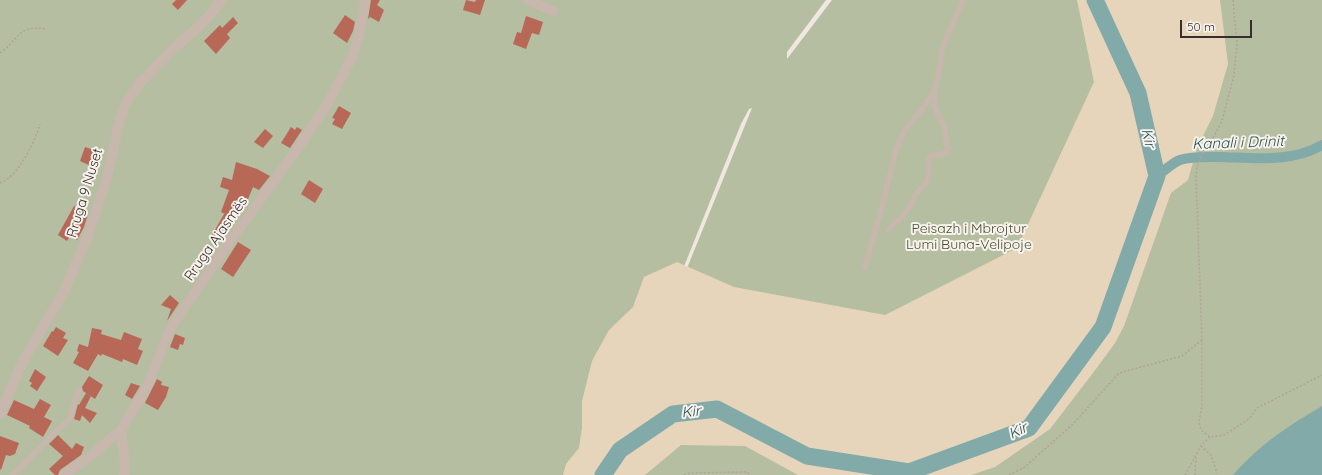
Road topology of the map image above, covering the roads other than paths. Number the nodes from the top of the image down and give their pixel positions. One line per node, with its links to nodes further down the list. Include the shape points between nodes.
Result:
1 (222, 0): 10 (street, Rruga 9 Nuset, via 140,83 126,102 106,181 88,236 64,291 21,365)
2 (365, 0): 11 (street, Rruga Ajasmës, via 352,57 328,103 173,324 147,386 124,422)
3 (528, 0): 5 (street)
4 (962, 0): 6 (lane, via 942,49)
5 (553, 11)
6 (934, 92): 7 (lane, via 934,105 944,127 948,149 946,153 930,156 927,183 917,192 903,216); 8 (lane, via 904,131 896,150)
7 (888, 230)
8 (865, 267)
9 (79, 390): 12 (lane, via 69,420)
10 (0, 414)
11 (121, 432): 13 (street, via 112,436 96,452); 14 (street)
12 (13, 475)
13 (64, 475)
14 (124, 475)

